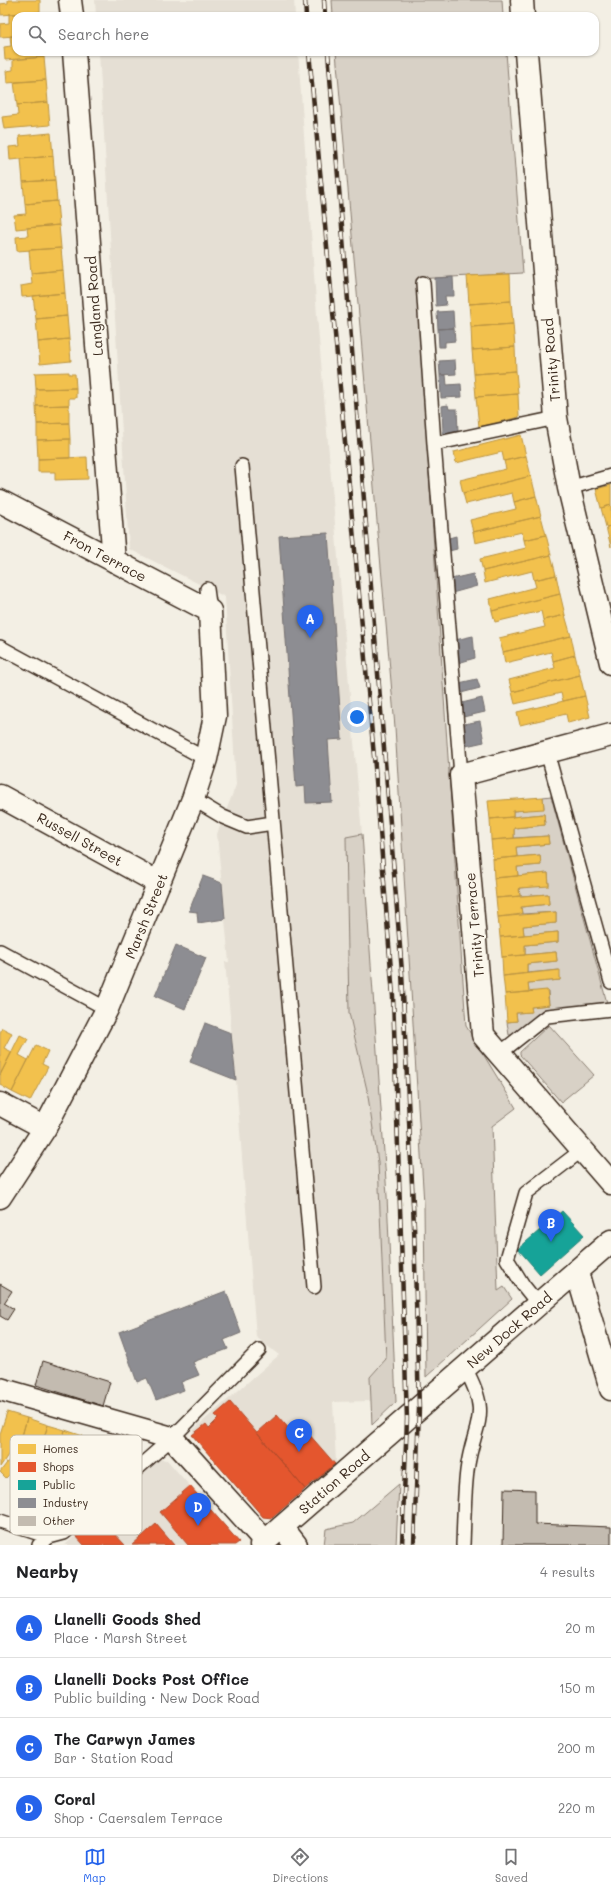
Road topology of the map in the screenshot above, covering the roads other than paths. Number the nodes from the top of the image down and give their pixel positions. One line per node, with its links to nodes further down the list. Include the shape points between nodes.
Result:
1 (70, 0): 3 (street)
2 (522, 0): 4 (street)
3 (72, 12)
4 (523, 12)
5 (74, 56): 14 (street, Langland Road)
6 (526, 56): 8 (street, Trinity Road)
7 (423, 283): 9 (lane)
8 (556, 418): 9 (lane); 12 (street, Trinity Road)
9 (434, 444): 22 (lane)
10 (242, 466): 25 (lane)
11 (611, 476): 12 (lane)
12 (569, 488): 18 (street, Trinity Road)
13 (0, 501): 14 (street, Fron Terrace)
14 (114, 561): 16 (street, Fron Terrace)
15 (207, 589): 16 (lane)
16 (210, 611): 21 (street, Marsh Street, via 215,716)
17 (0, 647): 21 (lane)
18 (611, 664)
19 (611, 735): 20 (street)
20 (547, 752): 22 (street); 28 (lane)
21 (206, 759): 24 (street, Marsh Street)
22 (461, 775): 31 (street, Trinity Terrace, via 483,1035)
23 (0, 796): 26 (street, Russell Street)
24 (193, 799): 25 (lane, via 223,817 247,827); 26 (street, Marsh Street)
25 (273, 823): 39 (lane)
26 (160, 883): 29 (street, Marsh Street)
27 (0, 951): 29 (lane)
28 (611, 982)
29 (107, 1009): 33 (street, Marsh Street)
30 (611, 1010): 31 (lane, via 547,1016)
31 (499, 1054): 34 (street, Trinity Terrace)
32 (0, 1104): 33 (street)
33 (45, 1128): 36 (street, Marsh Street)
34 (582, 1150): 35 (street, Trinity Terrace); 40 (lane, via 526,1193 507,1259)
35 (611, 1183)
36 (0, 1197)
37 (611, 1241): 38 (street, New Dock Road)
38 (577, 1272): 40 (street, New Dock Road); 44 (street)
39 (314, 1287)
40 (539, 1305): 42 (street, New Dock Road)
41 (259, 1350): 46 (lane)
42 (465, 1368): 45 (street, New Dock Road); 56 (lane, via 477,1390 481,1411 467,1469)
43 (0, 1389): 46 (street)
44 (611, 1389)
45 (407, 1419): 50 (street, Station Road)
46 (172, 1438): 47 (lane); 54 (street)
47 (142, 1464)
48 (0, 1521): 49 (lane)
49 (10, 1526)
50 (282, 1527): 54 (street, Station Road); 55 (street)
51 (31, 1535): 53 (lane)
52 (59, 1535): 53 (lane)
53 (44, 1541)
54 (263, 1543)
55 (296, 1545)
56 (463, 1545)

